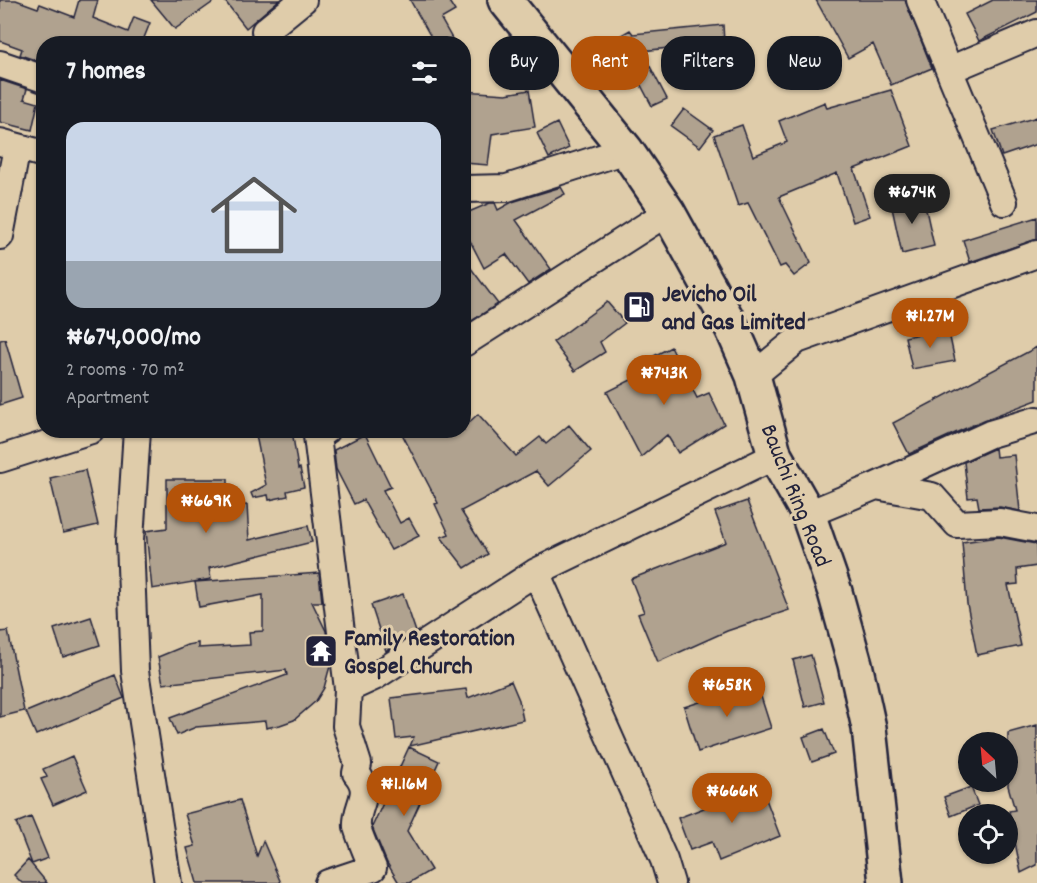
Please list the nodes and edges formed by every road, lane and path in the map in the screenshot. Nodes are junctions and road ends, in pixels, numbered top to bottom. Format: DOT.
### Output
graph roads {
  1 [pos="303,0"];
  2 [pos="505,0"];
  3 [pos="920,0"];
  4 [pos="265,31"];
  5 [pos="1037,33"];
  6 [pos="0,64"];
  7 [pos="949,70"];
  8 [pos="36,76"];
  9 [pos="8,144"];
  10 [pos="626,150"];
  11 [pos="36,152"];
  12 [pos="471,189"];
  13 [pos="1004,202"];
  14 [pos="668,212"];
  15 [pos="0,236"];
  16 [pos="1037,254"];
  17 [pos="471,339"];
  18 [pos="753,376"];
  19 [pos="1037,420"];
  20 [pos="66,438"];
  21 [pos="136,438"];
  22 [pos="317,438"];
  23 [pos="776,456"];
  24 [pos="0,459"];
  25 [pos="876,486"];
  26 [pos="808,514"];
  27 [pos="1037,529"];
  28 [pos="536,572"];
  29 [pos="348,689"];
  30 [pos="168,883"];
  31 [pos="328,883"];
  32 [pos="671,883"];
  33 [pos="886,883"];
  1 -- 4 [label="street"];
  2 -- 10 [label="main road, Bauchi Ring Road"];
  3 -- 7 [label="street"];
  5 -- 7 [label="street"];
  6 -- 8 [label="street"];
  7 -- 13 [label="street"];
  9 -- 11 [label="street"];
  9 -- 15 [label="street"];
  10 -- 12 [label="street"];
  10 -- 14 [label="main road, Bauchi Ring Road"];
  14 -- 17 [label="street"];
  14 -- 18 [label="main road, Bauchi Ring Road"];
  16 -- 18 [label="street"];
  18 -- 23 [label="main road, Bauchi Ring Road"];
  19 -- 25 [label="street"];
  20 -- 24 [label="street"];
  21 -- 30 [label="street"];
  22 -- 29 [label="street"];
  23 -- 26 [label="main road, Bauchi Ring Road"];
  23 -- 28 [label="street"];
  25 -- 26 [label="street"];
  25 -- 27 [label="street"];
  26 -- 33 [label="main road, Bauchi Ring Road"];
  28 -- 29 [label="street"];
  28 -- 32 [label="street"];
  29 -- 31 [label="street"];
}
